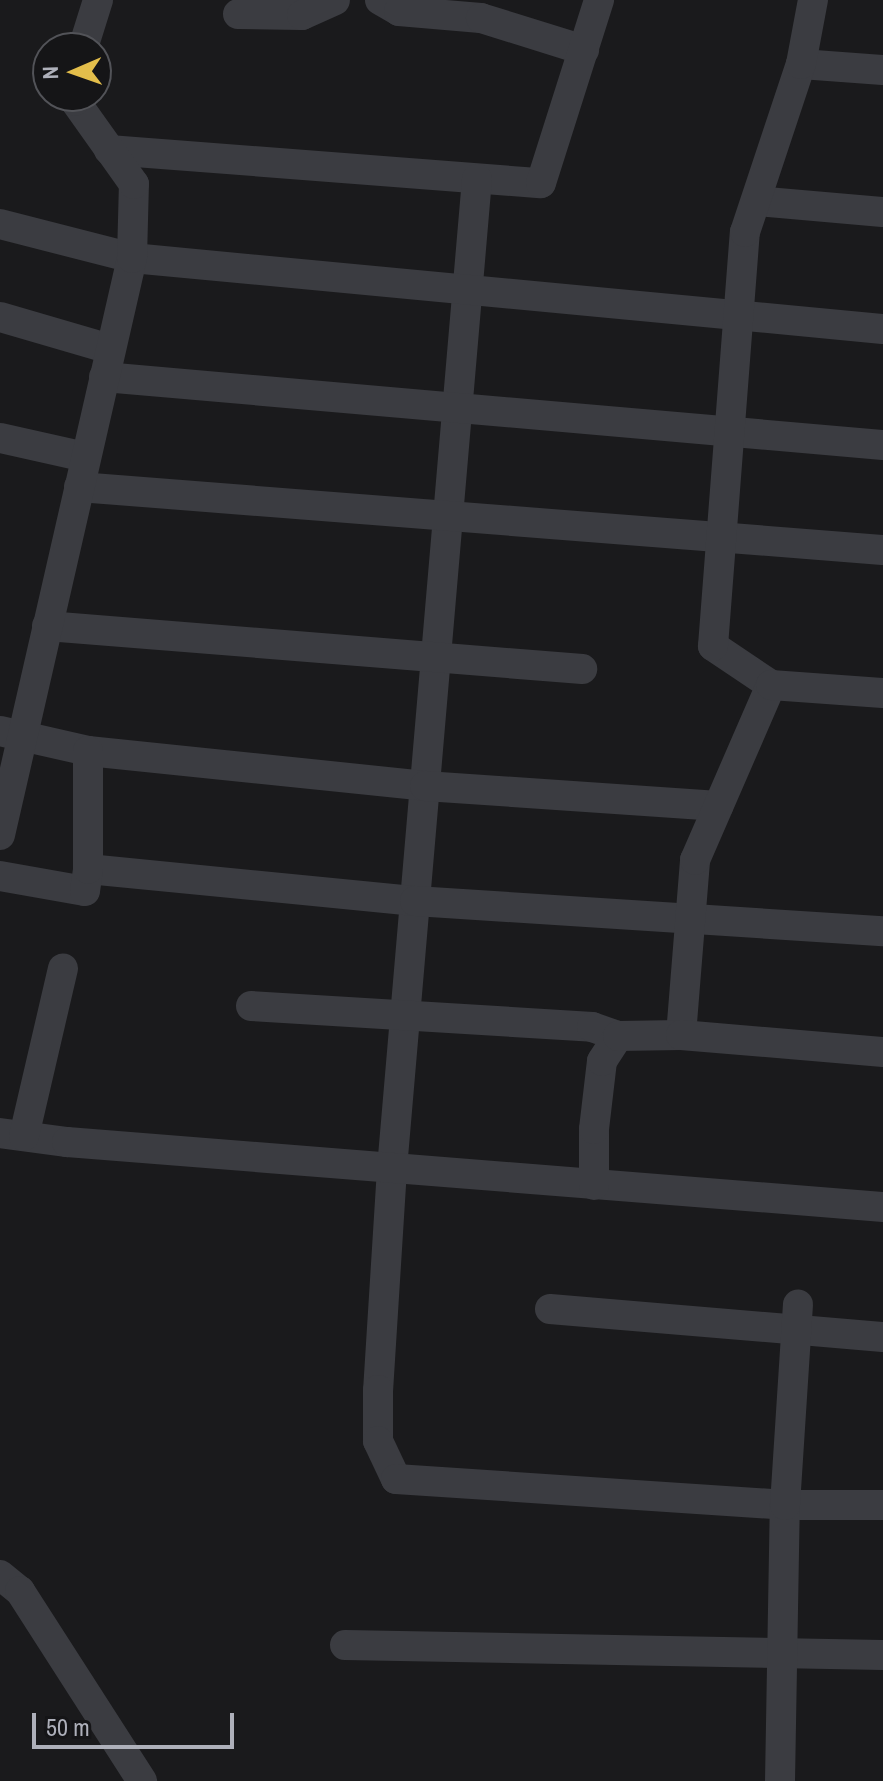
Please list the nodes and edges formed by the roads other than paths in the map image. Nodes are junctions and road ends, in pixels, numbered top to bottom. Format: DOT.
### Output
graph roads {
  1 [pos="98,0"];
  2 [pos="335,0"];
  3 [pos="380,0"];
  4 [pos="599,0"];
  5 [pos="813,0"];
  6 [pos="482,9"];
  7 [pos="238,14"];
  8 [pos="88,32"];
  9 [pos="584,50"];
  10 [pos="801,64"];
  11 [pos="883,70"];
  12 [pos="85,112"];
  13 [pos="109,150"];
  14 [pos="477,179"];
  15 [pos="756,201"];
  16 [pos="883,212"];
  17 [pos="0,224"];
  18 [pos="132,258"];
  19 [pos="468,291"];
  20 [pos="0,317"];
  21 [pos="739,317"];
  22 [pos="883,329"];
  23 [pos="107,363"];
  24 [pos="457,409"];
  25 [pos="729,433"];
  26 [pos="0,438"];
  27 [pos="883,445"];
  28 [pos="86,457"];
  29 [pos="79,487"];
  30 [pos="448,516"];
  31 [pos="721,537"];
  32 [pos="883,550"];
  33 [pos="47,626"];
  34 [pos="436,657"];
  35 [pos="582,669"];
  36 [pos="771,685"];
  37 [pos="883,693"];
  38 [pos="11,733"];
  39 [pos="88,751"];
  40 [pos="425,786"];
  41 [pos="718,806"];
  42 [pos="0,835"];
  43 [pos="88,869"];
  44 [pos="0,876"];
  45 [pos="415,901"];
  46 [pos="690,920"];
  47 [pos="883,931"];
  48 [pos="63,968"];
  49 [pos="251,1006"];
  50 [pos="405,1016"];
  51 [pos="681,1035"];
  52 [pos="618,1036"];
  53 [pos="883,1052"];
  54 [pos="12,1134"];
  55 [pos="392,1169"];
  56 [pos="594,1185"];
  57 [pos="883,1207"];
  58 [pos="550,1309"];
  59 [pos="797,1316"];
  60 [pos="883,1337"];
  61 [pos="785,1505"];
  62 [pos="883,1505"];
  63 [pos="0,1575"];
  64 [pos="345,1645"];
  65 [pos="782,1652"];
  66 [pos="883,1655"];
  67 [pos="142,1781"];
  68 [pos="780,1781"];
  1 -- 8 [label="street"];
  2 -- 7 [label="street"];
  3 -- 6 [label="street"];
  4 -- 9 [label="street"];
  5 -- 10 [label="street"];
  6 -- 9 [label="street"];
  9 -- 14 [label="street"];
  10 -- 11 [label="street"];
  10 -- 15 [label="street"];
  12 -- 13 [label="street"];
  13 -- 14 [label="street"];
  13 -- 18 [label="street"];
  14 -- 19 [label="street"];
  15 -- 16 [label="street"];
  15 -- 21 [label="street"];
  17 -- 18 [label="street"];
  18 -- 19 [label="street"];
  18 -- 23 [label="street"];
  19 -- 21 [label="street"];
  19 -- 24 [label="street"];
  20 -- 23 [label="street"];
  21 -- 22 [label="street"];
  21 -- 25 [label="street"];
  23 -- 24 [label="street"];
  23 -- 28 [label="street"];
  24 -- 25 [label="street"];
  24 -- 30 [label="street"];
  25 -- 27 [label="street"];
  25 -- 31 [label="street"];
  26 -- 28 [label="street"];
  28 -- 29 [label="street"];
  29 -- 30 [label="street"];
  29 -- 33 [label="street"];
  30 -- 31 [label="street"];
  30 -- 34 [label="street"];
  31 -- 32 [label="street"];
  31 -- 36 [label="street"];
  33 -- 34 [label="street"];
  33 -- 38 [label="street"];
  34 -- 35 [label="street"];
  34 -- 40 [label="street"];
  36 -- 37 [label="street"];
  36 -- 41 [label="street"];
  38 -- 39 [label="street"];
  38 -- 42 [label="street"];
  39 -- 40 [label="street"];
  39 -- 43 [label="street"];
  40 -- 41 [label="street"];
  40 -- 45 [label="street"];
  41 -- 46 [label="street"];
  43 -- 44 [label="street"];
  43 -- 45 [label="street"];
  45 -- 46 [label="street"];
  45 -- 50 [label="street"];
  46 -- 47 [label="street"];
  46 -- 51 [label="street"];
  48 -- 54 [label="street"];
  49 -- 50 [label="street"];
  50 -- 52 [label="street"];
  50 -- 55 [label="street"];
  51 -- 52 [label="street"];
  51 -- 53 [label="street"];
  52 -- 56 [label="street"];
  54 -- 55 [label="street"];
  55 -- 56 [label="street"];
  55 -- 61 [label="street"];
  56 -- 57 [label="street"];
  58 -- 59 [label="street"];
  59 -- 60 [label="street"];
  59 -- 61 [label="street"];
  61 -- 62 [label="street"];
  61 -- 65 [label="street"];
  63 -- 67 [label="street"];
  64 -- 65 [label="street"];
  65 -- 66 [label="street"];
  65 -- 68 [label="street"];
}
